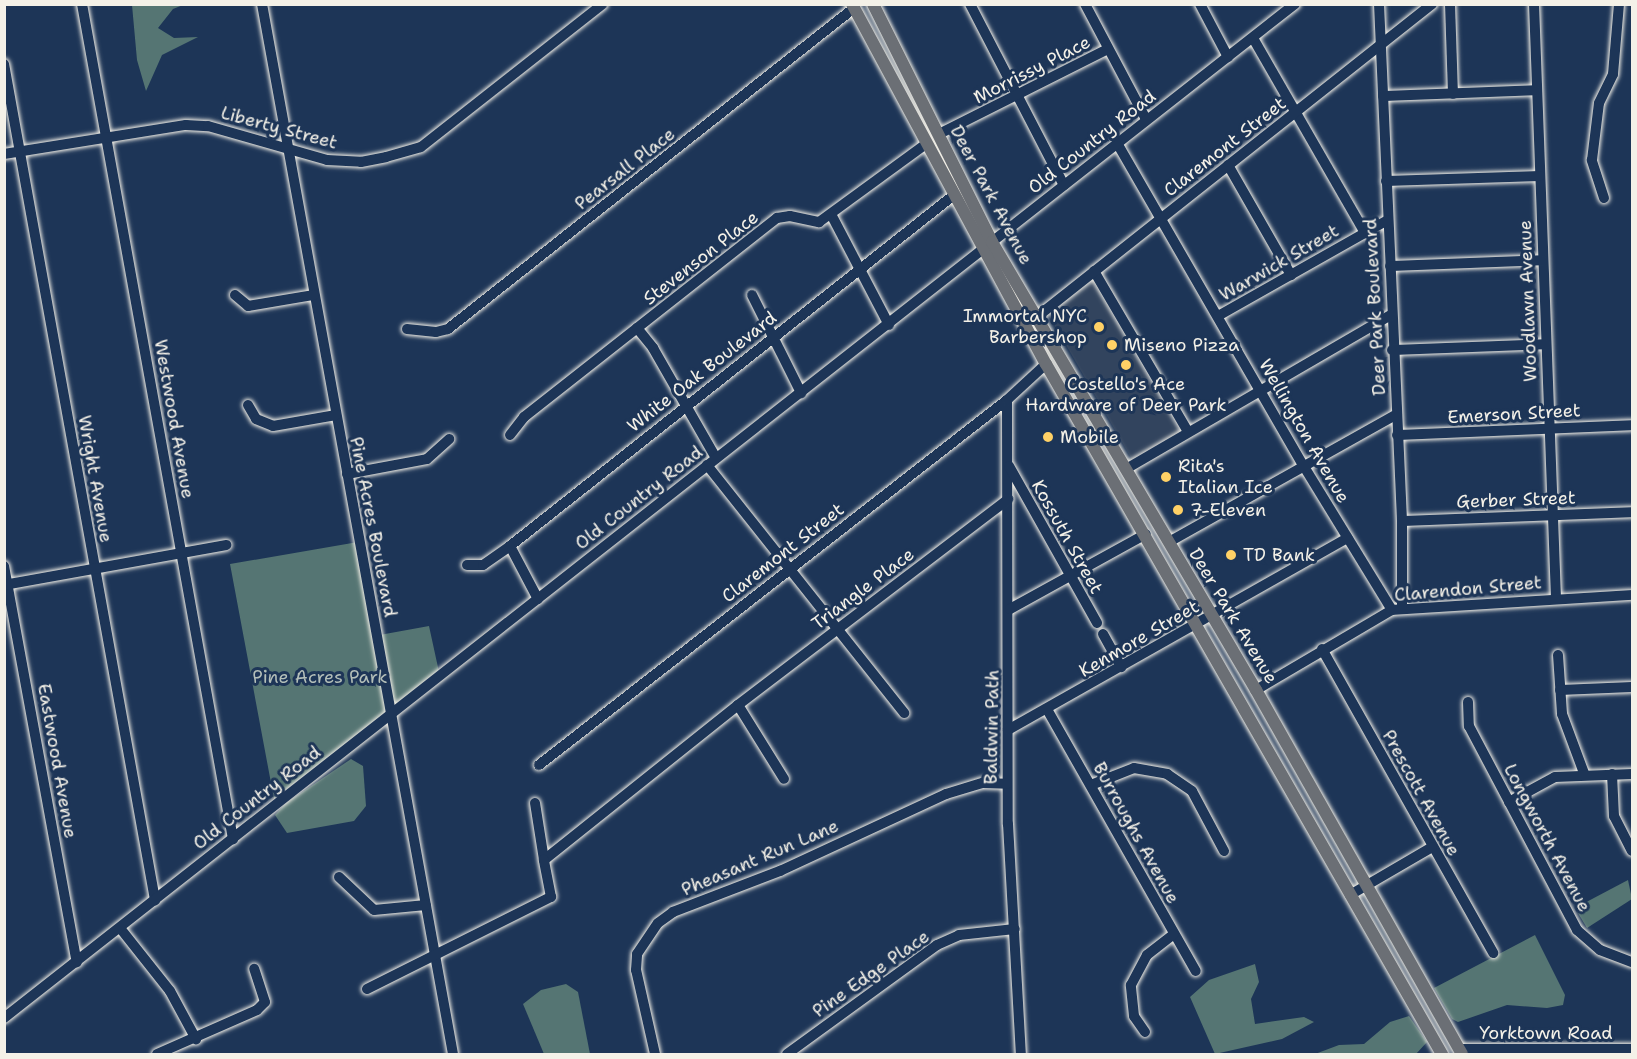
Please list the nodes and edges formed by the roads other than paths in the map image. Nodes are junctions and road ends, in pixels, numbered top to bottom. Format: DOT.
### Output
graph roads {
  1 [pos="82,4"];
  2 [pos="262,4"];
  3 [pos="603,4"];
  4 [pos="873,4"];
  5 [pos="970,4"];
  6 [pos="1085,4"];
  7 [pos="1200,4"];
  8 [pos="1295,4"];
  9 [pos="1379,4"];
  10 [pos="1432,4"];
  11 [pos="1450,4"];
  12 [pos="1534,4"];
  13 [pos="1619,4"];
  14 [pos="853,6"];
  15 [pos="1253,38"];
  16 [pos="1381,46"];
  17 [pos="1108,49"];
  18 [pos="1228,57"];
  19 [pos="4,64"];
  20 [pos="1536,90"];
  21 [pos="1453,94"];
  22 [pos="1383,96"];
  23 [pos="1018,97"];
  24 [pos="1295,113"];
  25 [pos="1146,119"];
  26 [pos="939,134"];
  27 [pos="106,137"];
  28 [pos="1117,143"];
  29 [pos="926,144"];
  30 [pos="289,149"];
  31 [pos="20,151"];
  32 [pos="4,154"];
  33 [pos="1228,165"];
  34 [pos="1540,176"];
  35 [pos="1386,181"];
  36 [pos="1064,185"];
  37 [pos="954,195"];
  38 [pos="1604,198"];
  39 [pos="832,216"];
  40 [pos="1162,218"];
  41 [pos="1388,220"];
  42 [pos="1365,233"];
  43 [pos="987,246"];
  44 [pos="1543,260"];
  45 [pos="1390,266"];
  46 [pos="861,268"];
  47 [pos="1094,271"];
  48 [pos="1291,274"];
  49 [pos="235,295"];
  50 [pos="314,295"];
  51 [pos="752,295"];
  52 [pos="1391,315"];
  53 [pos="1038,316"];
  54 [pos="1218,316"];
  55 [pos="889,324"];
  56 [pos="407,328"];
  57 [pos="638,328"];
  58 [pos="775,337"];
  59 [pos="1546,344"];
  60 [pos="1392,350"];
  61 [pos="1046,364"];
  62 [pos="1261,390"];
  63 [pos="801,393"];
  64 [pos="1007,400"];
  65 [pos="248,405"];
  66 [pos="687,407"];
  67 [pos="1397,414"];
  68 [pos="336,415"];
  69 [pos="1632,425"];
  70 [pos="1550,429"];
  71 [pos="1188,432"];
  72 [pos="510,435"];
  73 [pos="1397,435"];
  74 [pos="449,439"];
  75 [pos="711,461"];
  76 [pos="1302,465"];
  77 [pos="1009,466"];
  78 [pos="1126,469"];
  79 [pos="347,474"];
  80 [pos="1008,499"];
  81 [pos="1632,512"];
  82 [pos="1553,515"];
  83 [pos="1402,521"];
  84 [pos="1146,534"];
  85 [pos="1348,538"];
  86 [pos="1169,542"];
  87 [pos="226,545"];
  88 [pos="510,546"];
  89 [pos="181,553"];
  90 [pos="467,565"];
  91 [pos="4,566"];
  92 [pos="94,568"];
  93 [pos="788,570"];
  94 [pos="1071,576"];
  95 [pos="6,584"];
  96 [pos="1632,595"];
  97 [pos="1556,597"];
  98 [pos="538,599"];
  99 [pos="1010,609"];
  100 [pos="1397,609"];
  101 [pos="1212,616"];
  102 [pos="1097,623"];
  103 [pos="1197,624"];
  104 [pos="836,631"];
  105 [pos="1103,634"];
  106 [pos="1322,650"];
  107 [pos="1558,655"];
  108 [pos="1121,667"];
  109 [pos="1632,687"];
  110 [pos="1256,690"];
  111 [pos="1560,690"];
  112 [pos="1468,702"];
  113 [pos="738,705"];
  114 [pos="1048,711"];
  115 [pos="392,713"];
  116 [pos="904,713"];
  117 [pos="1008,730"];
  118 [pos="539,765"];
  119 [pos="1584,773"];
  120 [pos="1612,774"];
  121 [pos="1632,774"];
  122 [pos="784,779"];
  123 [pos="1007,784"];
  124 [pos="1091,785"];
  125 [pos="534,802"];
  126 [pos="1509,802"];
  127 [pos="233,839"];
  128 [pos="1432,847"];
  129 [pos="1224,851"];
  130 [pos="1632,851"];
  131 [pos="544,860"];
  132 [pos="339,877"];
  133 [pos="1365,886"];
  134 [pos="1350,895"];
  135 [pos="156,900"];
  136 [pos="426,905"];
  137 [pos="120,928"];
  138 [pos="1015,929"];
  139 [pos="1174,934"];
  140 [pos="1493,953"];
  141 [pos="435,957"];
  142 [pos="77,962"];
  143 [pos="1632,962"];
  144 [pos="254,969"];
  145 [pos="1196,971"];
  146 [pos="367,989"];
  147 [pos="4,1018"];
  148 [pos="1144,1032"];
  149 [pos="196,1039"];
  150 [pos="1632,1049"];
  151 [pos="1461,1052"];
  152 [pos="158,1054"];
  153 [pos="453,1054"];
  154 [pos="655,1054"];
  155 [pos="787,1054"];
  156 [pos="1021,1054"];
  157 [pos="1442,1054"];
  1 -- 27 [label="street, Westwood Avenue"];
  2 -- 30 [label="street, Pine Acres Boulevard"];
  3 -- 30 [label="street, Liberty Street"];
  4 -- 26 [label="main road, Deer Park Avenue"];
  5 -- 23 [label="street"];
  6 -- 17 [label="street"];
  7 -- 18 [label="street"];
  8 -- 15 [label="street, Old Country Road"];
  9 -- 16 [label="street, Deer Park Boulevard"];
  10 -- 16 [label="street, Claremont Street"];
  11 -- 21 [label="street"];
  12 -- 20 [label="street, Woodlawn Avenue"];
  13 -- 38 [label="street"];
  14 -- 29 [label="main road, Deer Park Avenue"];
  14 -- 56 [label="street, Pearsall Place"];
  15 -- 18 [label="street, Old Country Road"];
  15 -- 24 [label="street"];
  16 -- 22 [label="street, Deer Park Boulevard"];
  16 -- 24 [label="street, Claremont Street"];
  17 -- 23 [label="street, Morrissy Place"];
  17 -- 25 [label="street"];
  18 -- 25 [label="street, Old Country Road"];
  19 -- 31 [label="street, Wright Avenue"];
  20 -- 21 [label="street"];
  20 -- 34 [label="street, Woodlawn Avenue"];
  21 -- 22 [label="street"];
  22 -- 35 [label="street, Deer Park Boulevard"];
  23 -- 26 [label="street, Morrissy Place"];
  23 -- 36 [label="street"];
  24 -- 33 [label="street, Claremont Street"];
  24 -- 42 [label="street"];
  25 -- 28 [label="street, Old Country Road"];
  26 -- 43 [label="main road, Deer Park Avenue"];
  27 -- 30 [label="street, Liberty Street"];
  27 -- 31 [label="street, Liberty Street"];
  27 -- 89 [label="street, Westwood Avenue"];
  28 -- 36 [label="street, Old Country Road"];
  28 -- 40 [label="street, Wellington Avenue"];
  29 -- 37 [label="main road, Deer Park Avenue"];
  29 -- 39 [label="street"];
  30 -- 50 [label="street, Pine Acres Boulevard"];
  31 -- 32 [label="street, Liberty Street"];
  31 -- 92 [label="street, Wright Avenue"];
  33 -- 40 [label="street, Claremont Street"];
  33 -- 48 [label="street"];
  34 -- 35 [label="street"];
  34 -- 44 [label="street, Woodlawn Avenue"];
  35 -- 41 [label="street, Deer Park Boulevard"];
  36 -- 43 [label="street, Old Country Road"];
  37 -- 43 [label="main road, Deer Park Avenue"];
  37 -- 46 [label="street, White Oak Boulevard"];
  39 -- 46 [label="street"];
  39 -- 57 [label="street, Stevenson Place"];
  40 -- 47 [label="street, Claremont Street"];
  40 -- 54 [label="street, Wellington Avenue"];
  41 -- 42 [label="street, Warwick Street"];
  41 -- 45 [label="street, Deer Park Boulevard"];
  42 -- 48 [label="street, Warwick Street"];
  43 -- 53 [label="main road, Deer Park Avenue"];
  43 -- 55 [label="street, Old Country Road"];
  43 -- 61 [label="main road, Deer Park Avenue"];
  44 -- 45 [label="street"];
  44 -- 59 [label="street, Woodlawn Avenue"];
  45 -- 52 [label="street, Deer Park Boulevard"];
  46 -- 55 [label="street"];
  46 -- 58 [label="street, White Oak Boulevard"];
  47 -- 53 [label="street, Claremont Street"];
  47 -- 71 [label="street"];
  48 -- 54 [label="street, Warwick Street"];
  49 -- 50 [label="street"];
  50 -- 68 [label="street, Pine Acres Boulevard"];
  51 -- 58 [label="street"];
  52 -- 60 [label="street, Deer Park Boulevard"];
  52 -- 62 [label="street"];
  53 -- 78 [label="main road, Deer Park Avenue"];
  54 -- 62 [label="street, Wellington Avenue"];
  55 -- 63 [label="street, Old Country Road"];
  57 -- 66 [label="street"];
  57 -- 72 [label="street, Stevenson Place"];
  58 -- 63 [label="street"];
  58 -- 66 [label="street, White Oak Boulevard"];
  59 -- 60 [label="street"];
  59 -- 70 [label="street, Woodlawn Avenue"];
  60 -- 67 [label="street, Deer Park Boulevard"];
  61 -- 64 [label="street, Claremont Street"];
  61 -- 84 [label="main road, Deer Park Avenue"];
  62 -- 71 [label="street"];
  62 -- 76 [label="street, Wellington Avenue"];
  63 -- 75 [label="street, Old Country Road"];
  64 -- 77 [label="street, Baldwin Path"];
  64 -- 93 [label="street, Claremont Street"];
  65 -- 68 [label="street"];
  66 -- 75 [label="street"];
  66 -- 88 [label="street, White Oak Boulevard"];
  67 -- 73 [label="street, Deer Park Boulevard"];
  67 -- 76 [label="street"];
  68 -- 79 [label="street, Pine Acres Boulevard"];
  69 -- 70 [label="street, Emerson Street"];
  70 -- 73 [label="street, Emerson Street"];
  70 -- 82 [label="street, Woodlawn Avenue"];
  71 -- 78 [label="street"];
  73 -- 83 [label="street, Deer Park Boulevard"];
  74 -- 79 [label="street"];
  75 -- 93 [label="street"];
  75 -- 98 [label="street, Old Country Road"];
  76 -- 85 [label="street, Wellington Avenue"];
  76 -- 86 [label="street"];
  77 -- 80 [label="street, Baldwin Path"];
  77 -- 94 [label="street, Kossuth Street"];
  78 -- 86 [label="main road, Deer Park Avenue"];
  79 -- 115 [label="street, Pine Acres Boulevard"];
  80 -- 99 [label="street, Baldwin Path"];
  80 -- 104 [label="street, Triangle Place"];
  81 -- 82 [label="street, Gerber Street"];
  82 -- 83 [label="street, Gerber Street"];
  82 -- 97 [label="street, Woodlawn Avenue"];
  83 -- 100 [label="street, Deer Park Boulevard"];
  84 -- 94 [label="street"];
  84 -- 103 [label="main road, Deer Park Avenue"];
  85 -- 100 [label="street, Wellington Avenue"];
  85 -- 101 [label="street, Kenmore Street"];
  86 -- 101 [label="main road, Deer Park Avenue"];
  87 -- 89 [label="street"];
  88 -- 90 [label="street, White Oak Boulevard"];
  88 -- 98 [label="street"];
  89 -- 92 [label="street"];
  89 -- 127 [label="street, Westwood Avenue"];
  91 -- 95 [label="street, Eastwood Avenue"];
  92 -- 95 [label="street"];
  92 -- 135 [label="street, Wright Avenue"];
  93 -- 104 [label="street"];
  93 -- 118 [label="street, Claremont Street"];
  94 -- 99 [label="street"];
  94 -- 102 [label="street, Kossuth Street"];
  95 -- 142 [label="street, Eastwood Avenue"];
  96 -- 97 [label="street, Clarendon Street"];
  97 -- 100 [label="street, Clarendon Street"];
  98 -- 115 [label="street, Old Country Road"];
  99 -- 117 [label="street, Baldwin Path"];
  100 -- 106 [label="street, Clarendon Street"];
  101 -- 103 [label="street, Kenmore Street"];
  101 -- 110 [label="main road, Deer Park Avenue"];
  103 -- 108 [label="street, Kenmore Street"];
  103 -- 134 [label="main road, Deer Park Avenue"];
  104 -- 113 [label="street, Triangle Place"];
  104 -- 116 [label="street"];
  105 -- 108 [label="street"];
  106 -- 110 [label="street, Clarendon Street"];
  106 -- 128 [label="street, Prescott Avenue"];
  107 -- 111 [label="street"];
  108 -- 114 [label="street, Kenmore Street"];
  109 -- 111 [label="street"];
  110 -- 133 [label="main road, Deer Park Avenue"];
  111 -- 119 [label="street"];
  112 -- 126 [label="street, Longworth Avenue"];
  113 -- 122 [label="street"];
  113 -- 131 [label="street, Triangle Place"];
  114 -- 117 [label="street, Kenmore Street"];
  114 -- 124 [label="street, Burroughs Avenue"];
  115 -- 127 [label="street, Old Country Road"];
  115 -- 136 [label="street, Pine Acres Boulevard"];
  117 -- 123 [label="street, Baldwin Path"];
  119 -- 120 [label="street"];
  119 -- 126 [label="street"];
  120 -- 121 [label="street"];
  120 -- 130 [label="street"];
  123 -- 138 [label="street, Baldwin Path"];
  123 -- 154 [label="street, Pheasant Run Lane"];
  124 -- 129 [label="street"];
  124 -- 139 [label="street, Burroughs Avenue"];
  125 -- 131 [label="street"];
  126 -- 143 [label="street, Longworth Avenue"];
  127 -- 135 [label="street, Old Country Road"];
  128 -- 133 [label="street"];
  128 -- 140 [label="street, Prescott Avenue"];
  131 -- 141 [label="street"];
  132 -- 136 [label="street"];
  133 -- 134 [label="street"];
  133 -- 151 [label="main road, Deer Park Avenue"];
  134 -- 157 [label="main road, Deer Park Avenue"];
  135 -- 137 [label="street, Old Country Road"];
  136 -- 141 [label="street, Pine Acres Boulevard"];
  137 -- 142 [label="street, Old Country Road"];
  137 -- 149 [label="street"];
  138 -- 155 [label="street, Pine Edge Place"];
  138 -- 156 [label="street, Baldwin Path"];
  139 -- 145 [label="street, Burroughs Avenue"];
  139 -- 148 [label="street"];
  141 -- 146 [label="street"];
  141 -- 153 [label="street, Pine Acres Boulevard"];
  142 -- 147 [label="street, Old Country Road"];
  144 -- 149 [label="street"];
  149 -- 152 [label="street"];
  150 -- 151 [label="street, Yorktown Road"];
}
